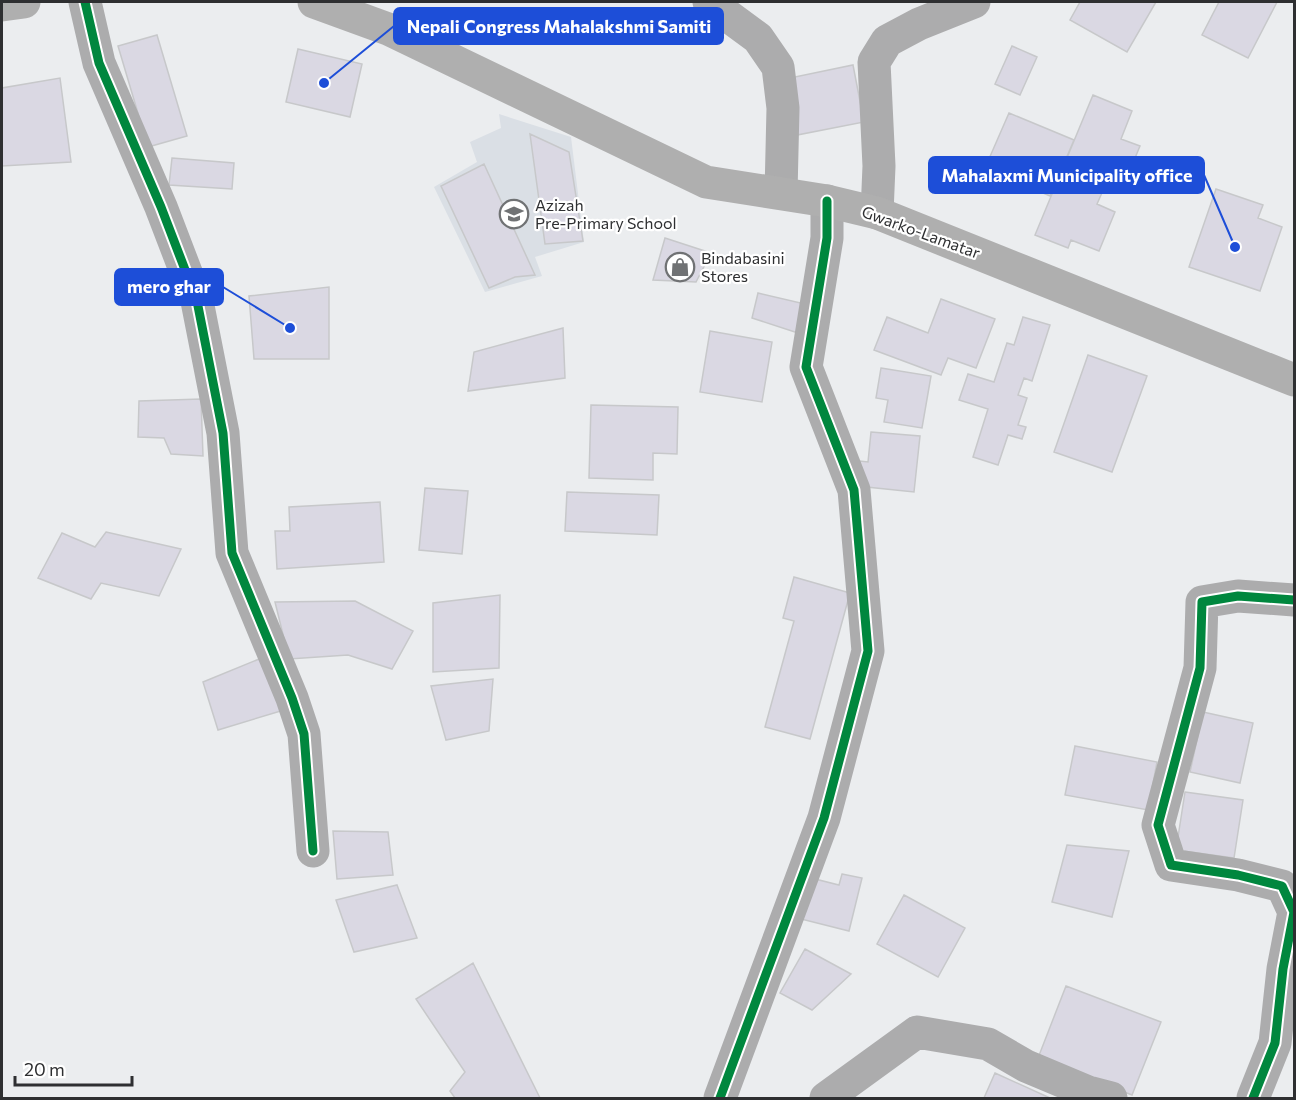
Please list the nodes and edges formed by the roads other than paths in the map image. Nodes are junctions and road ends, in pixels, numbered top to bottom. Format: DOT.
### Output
graph roads {
  1 [pos="24,2"];
  2 [pos="85,2"];
  3 [pos="314,2"];
  4 [pos="709,2"];
  5 [pos="974,2"];
  6 [pos="2,5"];
  7 [pos="781,193"];
  8 [pos="827,201"];
  9 [pos="878,213"];
  10 [pos="1294,380"];
  11 [pos="1294,600"];
  12 [pos="313,851"];
  13 [pos="1291,890"];
  14 [pos="720,1098"];
  15 [pos="826,1098"];
  16 [pos="1111,1098"];
  17 [pos="1253,1098"];
  1 -- 6 [label="main road"];
  2 -- 12 [label="street"];
  3 -- 7 [label="main road, Gwarko-Lamatar"];
  4 -- 7 [label="street"];
  5 -- 9 [label="street"];
  7 -- 8 [label="main road, Gwarko-Lamatar"];
  8 -- 9 [label="main road, Gwarko-Lamatar"];
  8 -- 14 [label="street"];
  9 -- 10 [label="main road, Gwarko-Lamatar"];
  11 -- 13 [label="street"];
  13 -- 17 [label="street"];
  15 -- 16 [label="street"];
}
